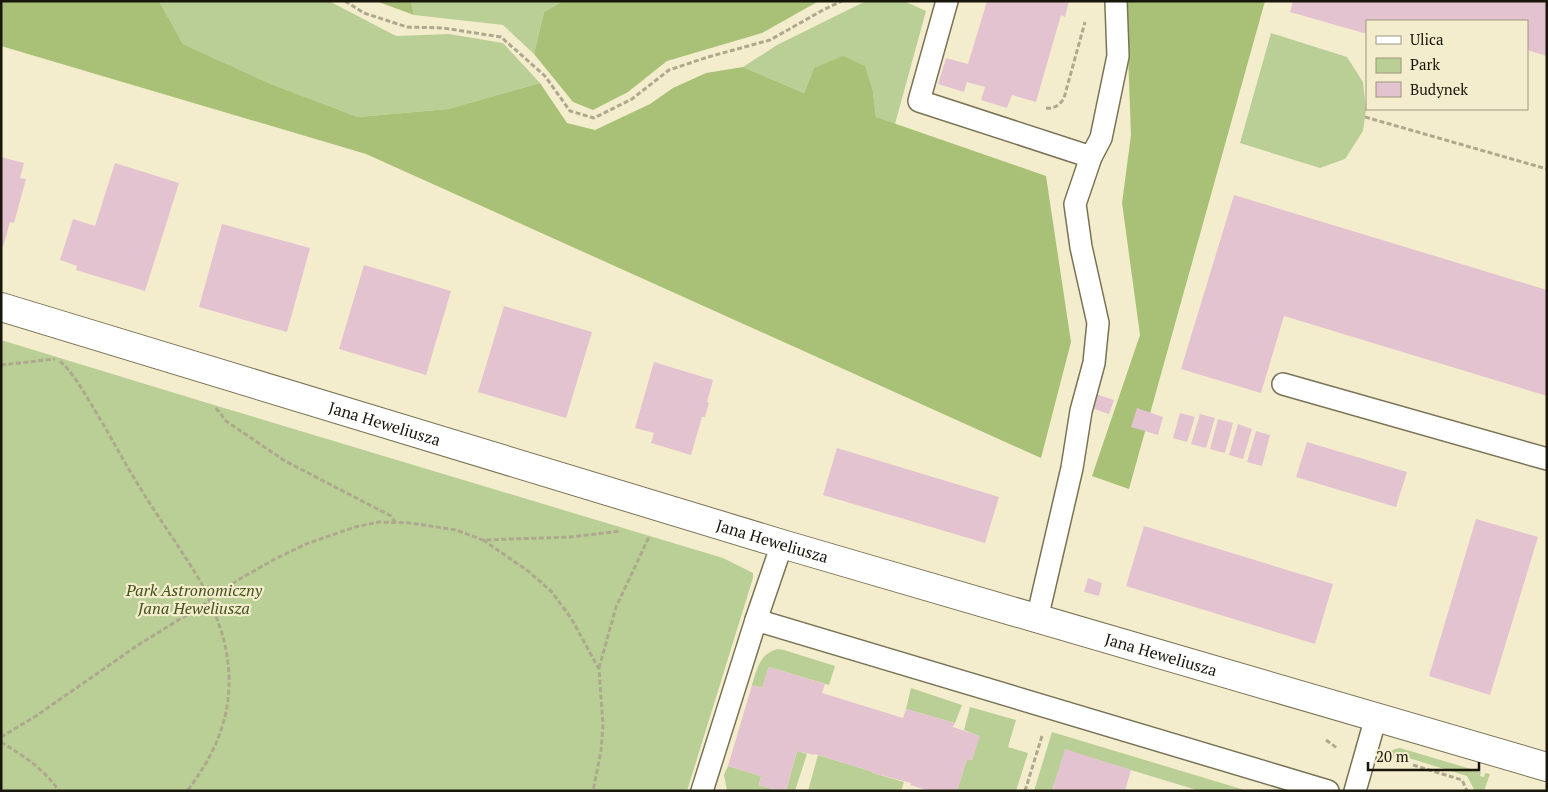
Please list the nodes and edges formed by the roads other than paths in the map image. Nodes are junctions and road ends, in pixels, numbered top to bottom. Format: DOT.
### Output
graph roads {
  1 [pos="947,1"];
  2 [pos="1116,1"];
  3 [pos="1091,157"];
  4 [pos="1,307"];
  5 [pos="1283,384"];
  6 [pos="1547,459"];
  7 [pos="782,544"];
  8 [pos="1037,619"];
  9 [pos="756,620"];
  10 [pos="1376,717"];
  11 [pos="1547,767"];
  12 [pos="702,791"];
  13 [pos="1328,791"];
  14 [pos="1355,791"];
  1 -- 3 [label="lane"];
  2 -- 3 [label="lane"];
  3 -- 8 [label="lane"];
  4 -- 7 [label="street, Jana Heweliusza"];
  5 -- 6 [label="lane"];
  7 -- 8 [label="street, Jana Heweliusza"];
  7 -- 9 [label="lane"];
  8 -- 10 [label="street, Jana Heweliusza"];
  9 -- 12 [label="lane"];
  9 -- 13 [label="lane"];
  10 -- 11 [label="street, Jana Heweliusza"];
  10 -- 14 [label="lane"];
}
